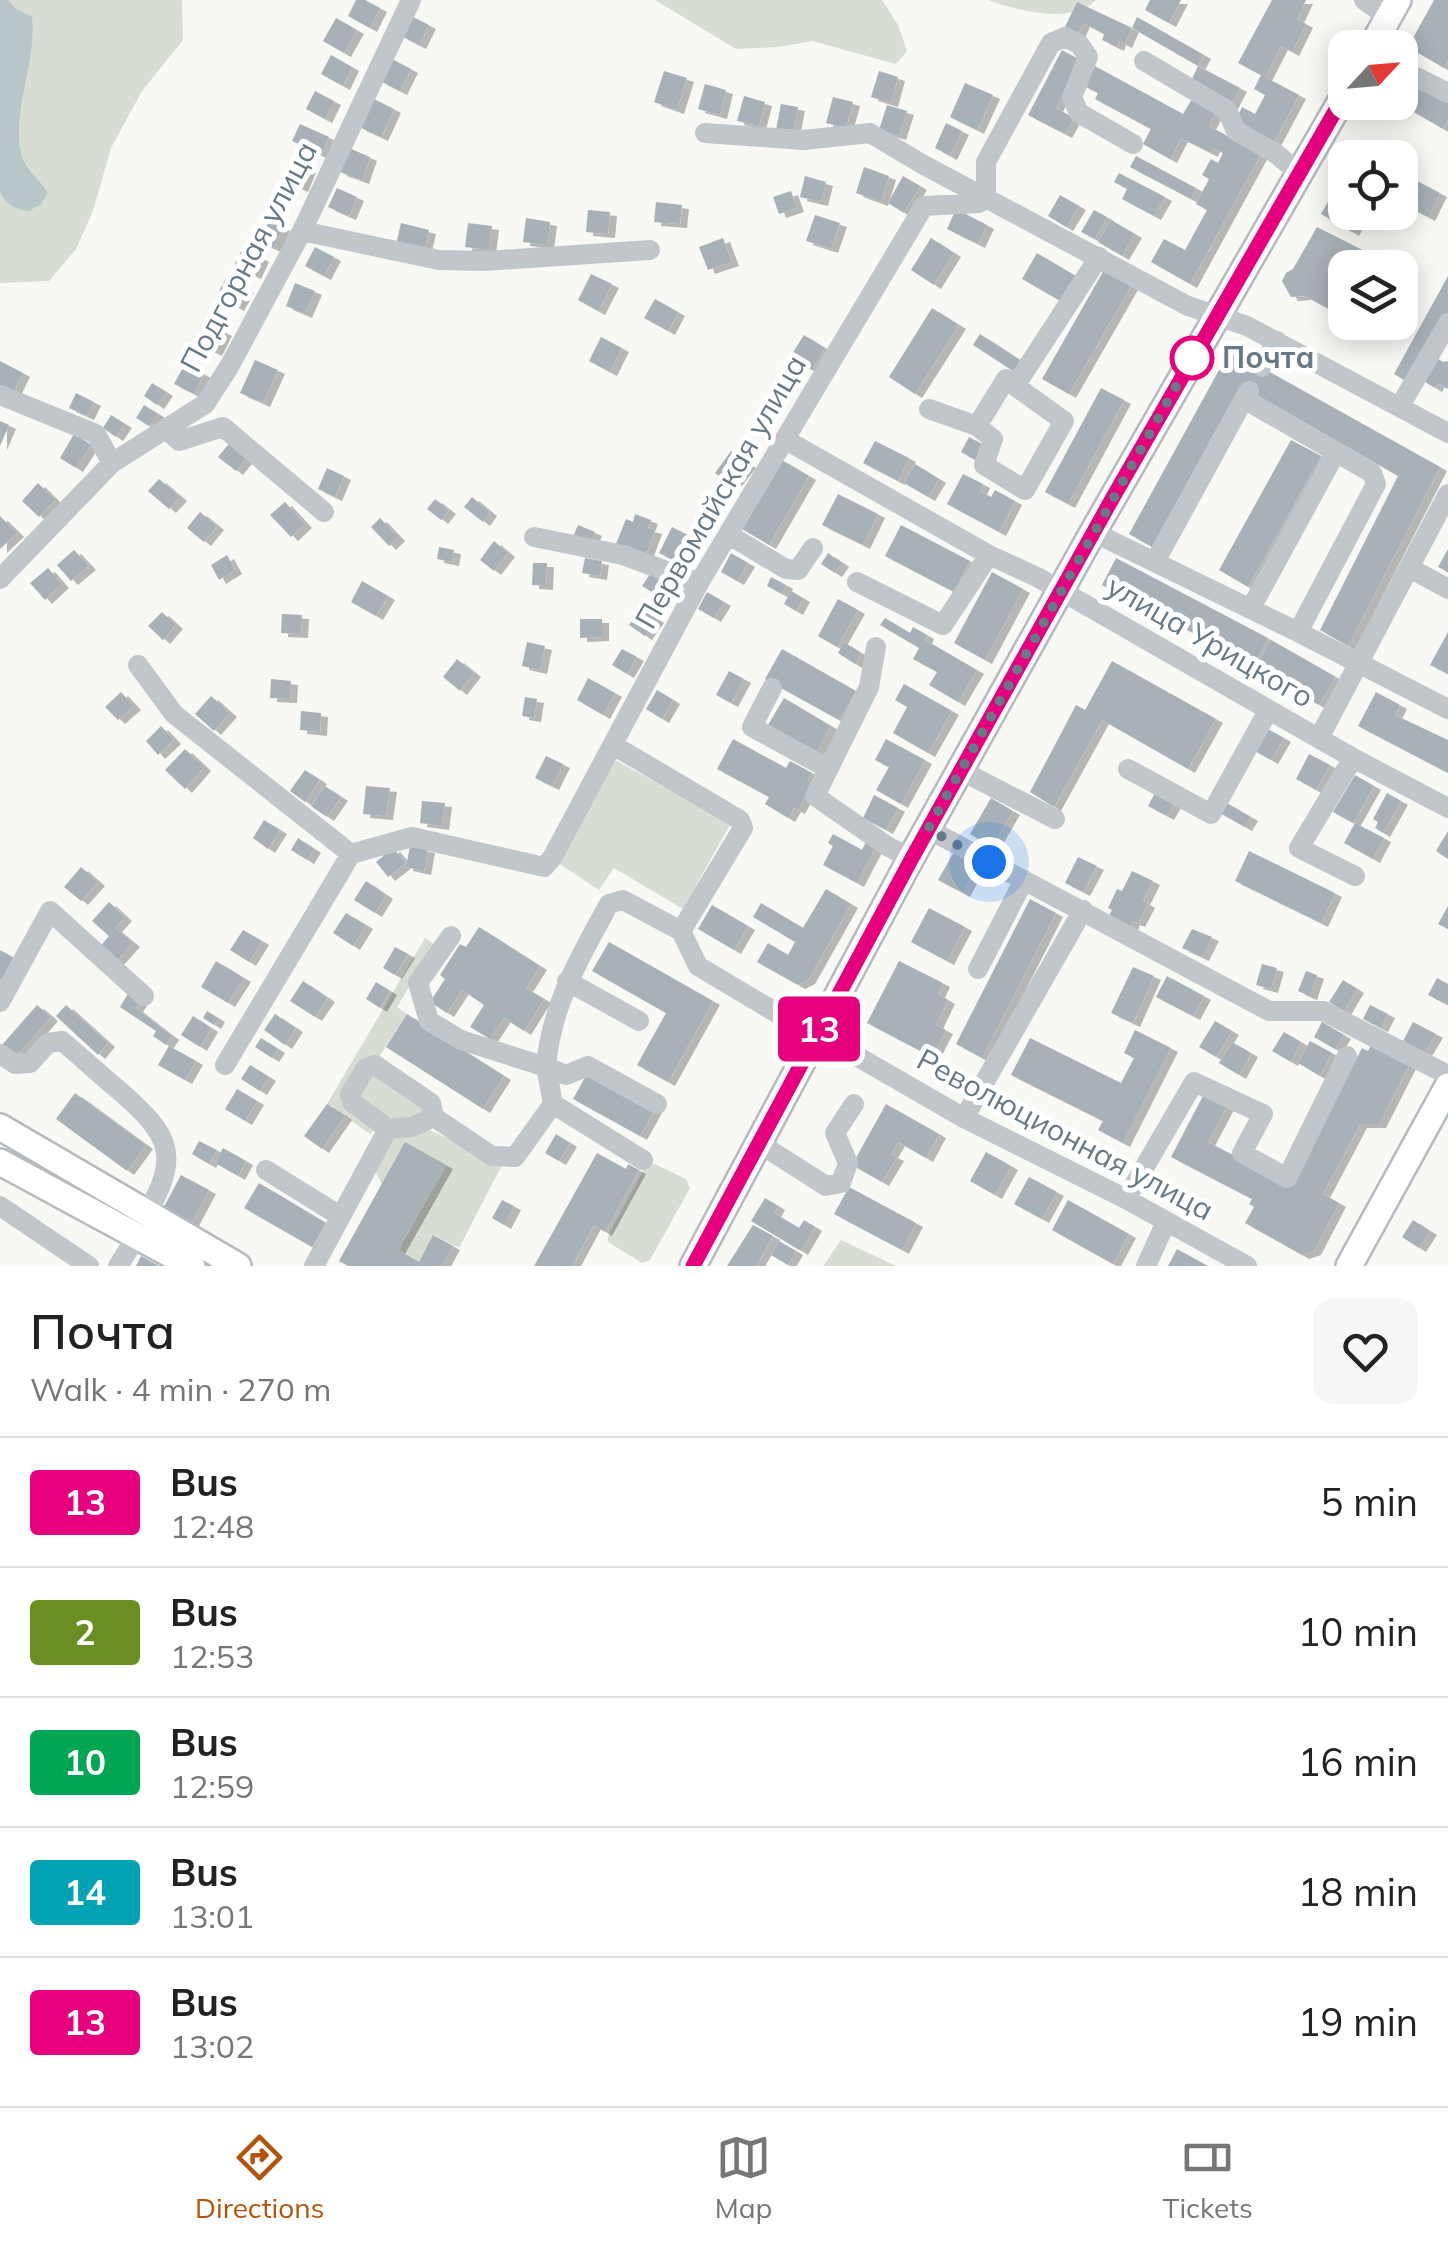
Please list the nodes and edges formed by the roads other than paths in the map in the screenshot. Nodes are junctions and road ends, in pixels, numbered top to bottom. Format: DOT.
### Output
graph roads {
  1 [pos="411,0"];
  2 [pos="1364,0"];
  3 [pos="1393,8"];
  4 [pos="1144,61"];
  5 [pos="1418,78"];
  6 [pos="1448,93"];
  7 [pos="1330,120"];
  8 [pos="705,133"];
  9 [pos="1133,144"];
  10 [pos="1300,174"];
  11 [pos="986,197"];
  12 [pos="302,231"];
  13 [pos="650,250"];
  14 [pos="1099,257"];
  15 [pos="1217,316"];
  16 [pos="1448,323"];
  17 [pos="1277,340"];
  18 [pos="1262,368"];
  19 [pos="1015,386"];
  20 [pos="0,395"];
  21 [pos="1400,406"];
  22 [pos="929,408"];
  23 [pos="976,426"];
  24 [pos="168,430"];
  25 [pos="1448,433"];
  26 [pos="786,440"];
  27 [pos="1336,452"];
  28 [pos="112,462"];
  29 [pos="1448,494"];
  30 [pos="324,512"];
  31 [pos="1093,532"];
  32 [pos="729,535"];
  33 [pos="534,537"];
  34 [pos="812,548"];
  35 [pos="989,555"];
  36 [pos="1156,560"];
  37 [pos="1410,568"];
  38 [pos="0,579"];
  39 [pos="857,582"];
  40 [pos="700,583"];
  41 [pos="1448,588"];
  42 [pos="1060,592"];
  43 [pos="1250,608"];
  44 [pos="1298,632"];
  45 [pos="876,647"];
  46 [pos="1358,664"];
  47 [pos="138,665"];
  48 [pos="772,688"];
  49 [pos="1448,709"];
  50 [pos="1268,710"];
  51 [pos="1319,738"];
  52 [pos="612,744"];
  53 [pos="1353,758"];
  54 [pos="827,768"];
  55 [pos="1128,769"];
  56 [pos="962,770"];
  57 [pos="1448,808"];
  58 [pos="1055,818"];
  59 [pos="928,829"];
  60 [pos="351,854"];
  61 [pos="912,858"];
  62 [pos="1356,876"];
  63 [pos="1024,880"];
  64 [pos="1083,910"];
  65 [pos="681,932"];
  66 [pos="451,936"];
  67 [pos="978,969"];
  68 [pos="567,980"];
  69 [pos="144,996"];
  70 [pos="0,1002"];
  71 [pos="639,1021"];
  72 [pos="816,1034"];
  73 [pos="0,1054"];
  74 [pos="1346,1056"];
  75 [pos="224,1065"];
  76 [pos="546,1067"];
  77 [pos="1448,1075"];
  78 [pos="1448,1086"];
  79 [pos="553,1104"];
  80 [pos="658,1104"];
  81 [pos="854,1104"];
  82 [pos="434,1117"];
  83 [pos="964,1118"];
  84 [pos="0,1127"];
  85 [pos="388,1129"];
  86 [pos="758,1142"];
  87 [pos="643,1160"];
  88 [pos="0,1162"];
  89 [pos="266,1170"];
  90 [pos="1126,1199"];
  91 [pos="0,1206"];
  92 [pos="340,1216"];
  93 [pos="1166,1222"];
  94 [pos="142,1225"];
  95 [pos="89,1266"];
  96 [pos="118,1266"];
  97 [pos="192,1266"];
  98 [pos="238,1266"];
  99 [pos="314,1266"];
  100 [pos="693,1266"];
  101 [pos="1146,1266"];
  102 [pos="1247,1266"];
  103 [pos="1349,1266"];
  1 -- 12 [label="street, Подгорная улица"];
  2 -- 3 [label="street"];
  4 -- 10 [label="street"];
  5 -- 6 [label="street"];
  7 -- 10 [label="main road"];
  8 -- 11 [label="street"];
  9 -- 11 [label="street"];
  10 -- 15 [label="main road"];
  11 -- 14 [label="street"];
  11 -- 26 [label="street, Первомайская улица"];
  12 -- 13 [label="street"];
  12 -- 24 [label="street, Подгорная улица"];
  14 -- 15 [label="street"];
  14 -- 19 [label="street"];
  15 -- 17 [label="street"];
  15 -- 31 [label="main road"];
  16 -- 21 [label="street"];
  17 -- 18 [label="street"];
  17 -- 21 [label="street"];
  19 -- 23 [label="street"];
  19 -- 23 [label="street"];
  20 -- 28 [label="street"];
  21 -- 25 [label="street"];
  22 -- 23 [label="street"];
  24 -- 28 [label="street, Подгорная улица"];
  24 -- 30 [label="street"];
  26 -- 32 [label="street, Первомайская улица"];
  26 -- 35 [label="street, улица Урицкого"];
  27 -- 36 [label="street"];
  27 -- 43 [label="street"];
  27 -- 44 [label="street"];
  28 -- 38 [label="street, Подгорная улица"];
  29 -- 37 [label="street"];
  31 -- 36 [label="street"];
  31 -- 42 [label="main road"];
  32 -- 34 [label="street"];
  32 -- 40 [label="street, Первомайская улица"];
  33 -- 40 [label="street"];
  35 -- 39 [label="street"];
  35 -- 42 [label="street, улица Урицкого"];
  36 -- 43 [label="street"];
  37 -- 41 [label="street"];
  37 -- 46 [label="street"];
  40 -- 52 [label="street, Первомайская улица"];
  42 -- 50 [label="street, улица Урицкого"];
  42 -- 56 [label="main road"];
  43 -- 44 [label="street"];
  44 -- 46 [label="street"];
  45 -- 54 [label="street"];
  46 -- 49 [label="street"];
  46 -- 51 [label="street"];
  47 -- 60 [label="street"];
  48 -- 54 [label="street"];
  50 -- 51 [label="street, улица Урицкого"];
  50 -- 55 [label="street"];
  51 -- 53 [label="street, улица Урицкого"];
  52 -- 60 [label="street, Первомайская улица"];
  52 -- 65 [label="street"];
  53 -- 57 [label="street, улица Урицкого"];
  53 -- 62 [label="street"];
  54 -- 61 [label="street"];
  56 -- 58 [label="street"];
  56 -- 59 [label="main road"];
  59 -- 61 [label="main road"];
  59 -- 63 [label="street"];
  60 -- 75 [label="street"];
  61 -- 72 [label="main road"];
  63 -- 64 [label="street"];
  63 -- 67 [label="street"];
  64 -- 77 [label="street"];
  64 -- 83 [label="street"];
  65 -- 68 [label="street, Революционная улица"];
  65 -- 72 [label="street, Революционная улица"];
  66 -- 76 [label="street"];
  68 -- 71 [label="street"];
  68 -- 76 [label="street"];
  69 -- 70 [label="street"];
  72 -- 83 [label="street, Революционная улица"];
  72 -- 86 [label="main road"];
  73 -- 94 [label="street"];
  74 -- 90 [label="street"];
  76 -- 79 [label="street"];
  76 -- 80 [label="street"];
  78 -- 103 [label="main road"];
  79 -- 82 [label="street"];
  79 -- 87 [label="street"];
  81 -- 86 [label="street"];
  82 -- 85 [label="street"];
  82 -- 85 [label="street"];
  83 -- 90 [label="street, Революционная улица"];
  84 -- 94 [label="main road"];
  85 -- 92 [label="street"];
  86 -- 100 [label="main road"];
  88 -- 94 [label="main road"];
  89 -- 92 [label="street"];
  90 -- 93 [label="street, Революционная улица"];
  91 -- 95 [label="street"];
  92 -- 99 [label="street"];
  93 -- 101 [label="street"];
  93 -- 102 [label="street, Революционная улица"];
  94 -- 96 [label="street"];
  94 -- 97 [label="main road"];
  94 -- 98 [label="main road"];
}
